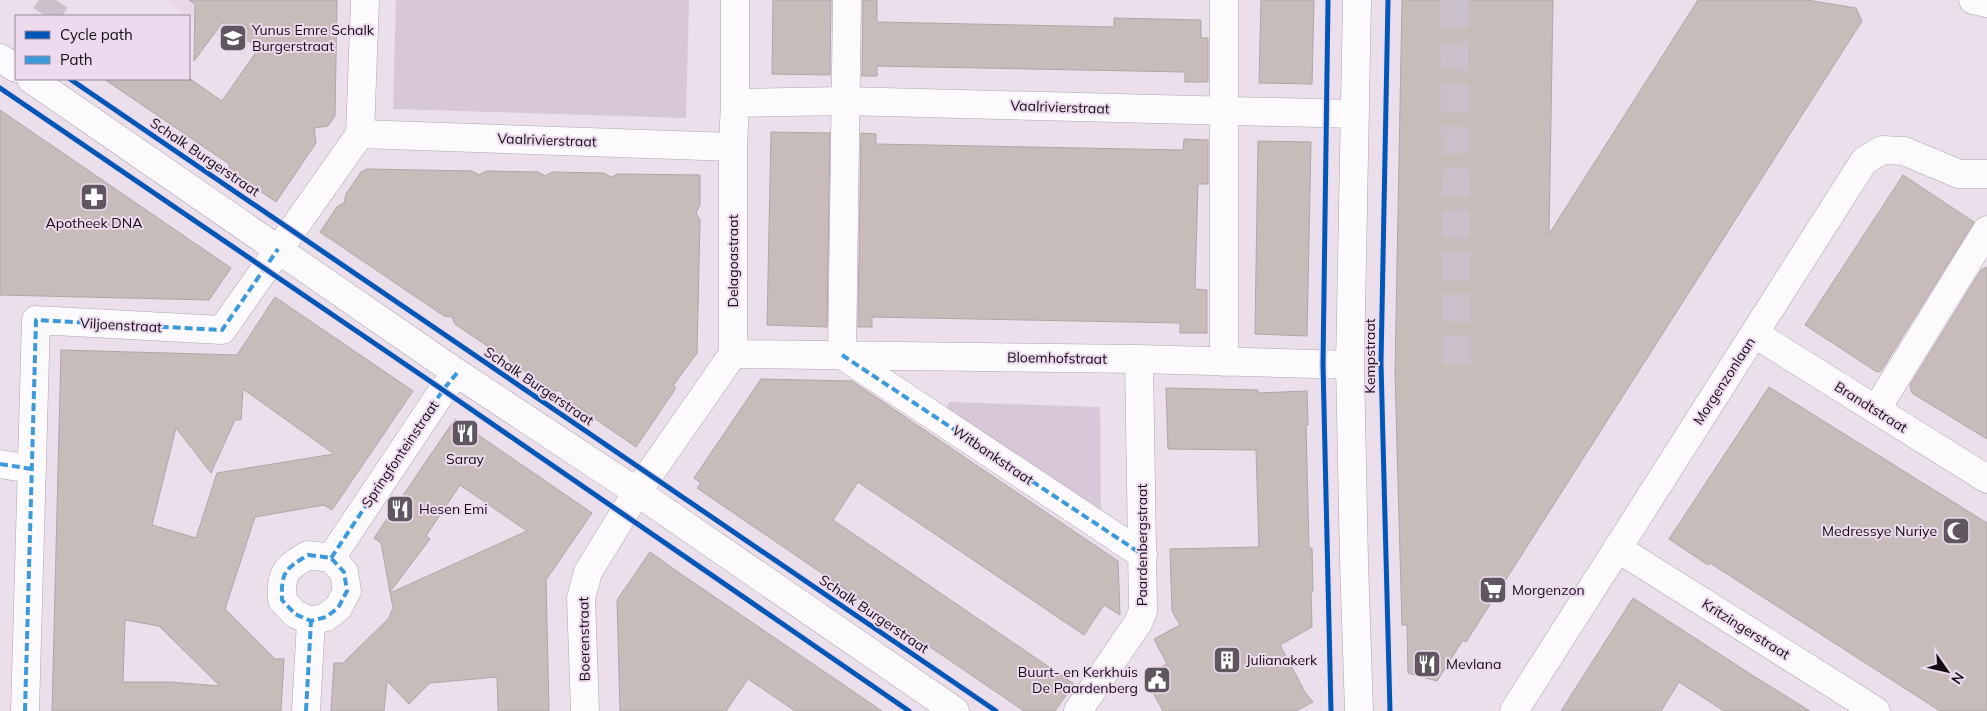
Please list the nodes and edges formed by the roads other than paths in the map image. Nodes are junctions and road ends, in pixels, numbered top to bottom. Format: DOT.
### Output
graph roads {
  1 [pos="365,0"];
  2 [pos="735,0"];
  3 [pos="847,0"];
  4 [pos="1224,0"];
  5 [pos="1357,0"];
  6 [pos="1973,0"];
  7 [pos="1987,3"];
  8 [pos="36,80"];
  9 [pos="844,101"];
  10 [pos="735,103"];
  11 [pos="1223,112"];
  12 [pos="1355,114"];
  13 [pos="360,134"];
  14 [pos="733,147"];
  15 [pos="1987,174"];
  16 [pos="1987,230"];
  17 [pos="278,249"];
  18 [pos="1755,334"];
  19 [pos="733,354"];
  20 [pos="842,355"];
  21 [pos="1139,359"];
  22 [pos="1224,362"];
  23 [pos="1350,365"];
  24 [pos="457,372"];
  25 [pos="1876,410"];
  26 [pos="0,464"];
  27 [pos="32,469"];
  28 [pos="1987,479"];
  29 [pos="637,492"];
  30 [pos="1617,548"];
  31 [pos="1143,555"];
  32 [pos="331,558"];
  33 [pos="311,621"];
  34 [pos="25,711"];
  35 [pos="306,711"];
  36 [pos="585,711"];
  37 [pos="955,711"];
  38 [pos="1078,711"];
  39 [pos="1359,711"];
  40 [pos="1514,711"];
  41 [pos="1876,711"];
  1 -- 13 [label="street"];
  2 -- 10 [label="street, Delagoastraat"];
  3 -- 9 [label="street"];
  4 -- 11 [label="street"];
  5 -- 12 [label="street, Kempstraat"];
  6 -- 7 [label="street"];
  8 -- 17 [label="street"];
  9 -- 10 [label="street, Vaalrivierstraat"];
  9 -- 11 [label="street, Vaalrivierstraat"];
  9 -- 20 [label="street"];
  10 -- 14 [label="street, Delagoastraat"];
  11 -- 12 [label="street, Vaalrivierstraat"];
  11 -- 22 [label="street"];
  12 -- 23 [label="street, Kempstraat"];
  13 -- 14 [label="street, Vaalrivierstraat"];
  13 -- 17 [label="street, Viljoenstraat"];
  14 -- 19 [label="street, Delagoastraat"];
  15 -- 18 [label="street, Morgenzonlaan"];
  16 -- 25 [label="street"];
  17 -- 24 [label="street"];
  17 -- 27 [label="street, Viljoenstraat"];
  18 -- 25 [label="street, Brandtstraat"];
  18 -- 30 [label="street, Morgenzonlaan"];
  19 -- 20 [label="street, Bloemhofstraat"];
  19 -- 29 [label="street"];
  20 -- 21 [label="street, Bloemhofstraat"];
  20 -- 31 [label="street, Witbankstraat"];
  21 -- 22 [label="street, Bloemhofstraat"];
  21 -- 31 [label="street, Paardenbergstraat"];
  22 -- 23 [label="street, Bloemhofstraat"];
  23 -- 39 [label="street, Kempstraat"];
  24 -- 29 [label="street"];
  24 -- 32 [label="street, Springfonteinstraat"];
  25 -- 28 [label="street, Brandtstraat"];
  26 -- 27 [label="street"];
  27 -- 34 [label="street, Viljoenstraat"];
  29 -- 36 [label="street, Boerenstraat"];
  29 -- 37 [label="street"];
  30 -- 40 [label="street, Morgenzonlaan"];
  30 -- 41 [label="street, Kritzingerstraat"];
  31 -- 38 [label="street, Paardenbergstraat"];
  32 -- 33 [label="street"];
  32 -- 33 [label="street"];
  33 -- 35 [label="street"];
}
